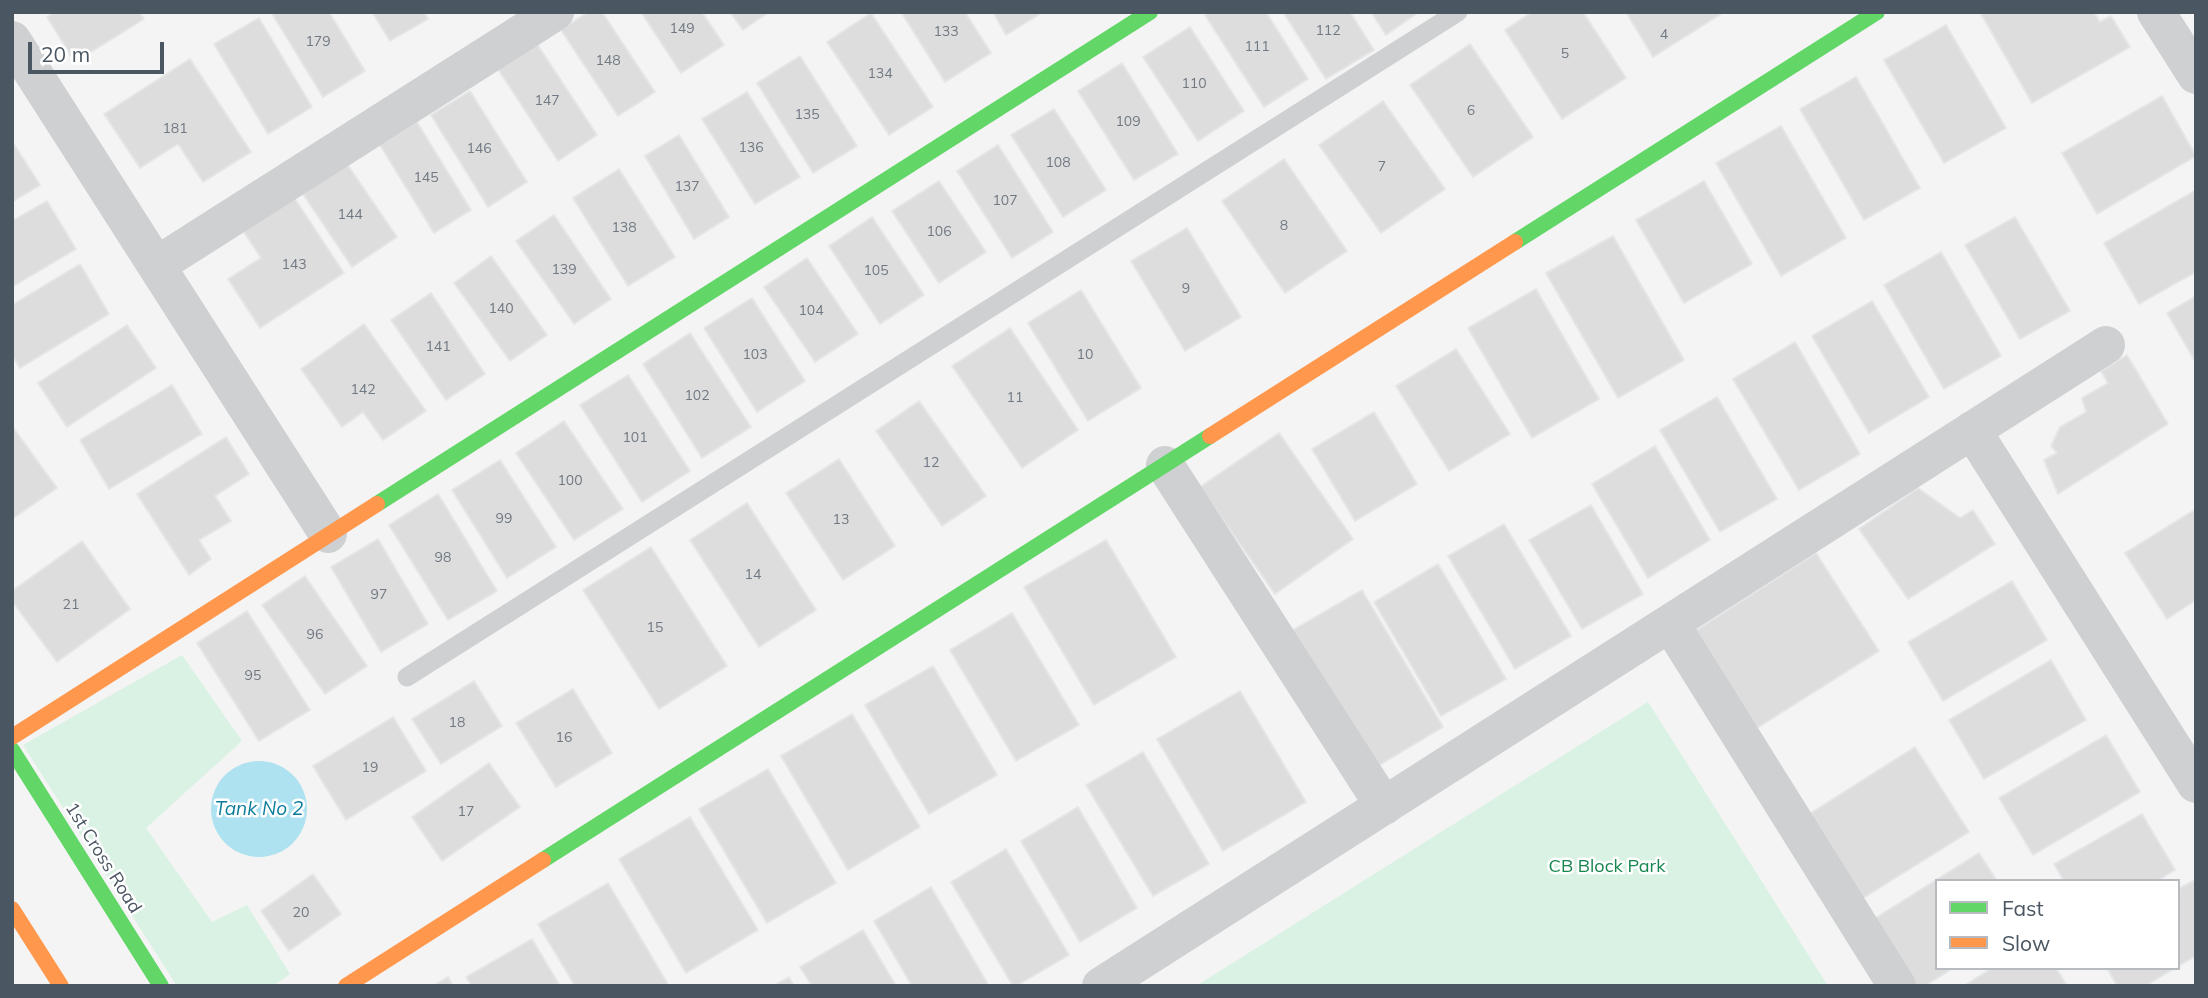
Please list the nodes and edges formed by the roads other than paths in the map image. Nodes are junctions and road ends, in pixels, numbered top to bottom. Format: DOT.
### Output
graph roads {
  1 [pos="555,12"];
  2 [pos="1150,12"];
  3 [pos="1458,12"];
  4 [pos="1877,12"];
  5 [pos="2156,12"];
  6 [pos="12,40"];
  7 [pos="2196,75"];
  8 [pos="156,265"];
  9 [pos="2106,345"];
  10 [pos="1972,430"];
  11 [pos="1165,465"];
  12 [pos="328,534"];
  13 [pos="1670,623"];
  14 [pos="407,677"];
  15 [pos="12,737"];
  16 [pos="12,750"];
  17 [pos="2196,783"];
  18 [pos="1384,806"];
  19 [pos="12,909"];
  20 [pos="61,986"];
  21 [pos="162,986"];
  22 [pos="345,986"];
  23 [pos="1101,986"];
  24 [pos="1897,986"];
  1 -- 8 [label="street"];
  2 -- 12 [label="street"];
  3 -- 14 [label="lane"];
  4 -- 11 [label="street"];
  5 -- 7 [label="street"];
  6 -- 8 [label="street"];
  8 -- 12 [label="street"];
  9 -- 10 [label="street"];
  10 -- 13 [label="street"];
  10 -- 17 [label="street"];
  11 -- 18 [label="street"];
  11 -- 22 [label="street"];
  12 -- 15 [label="street"];
  13 -- 18 [label="street"];
  13 -- 24 [label="street"];
  16 -- 21 [label="street, 1st Cross Road"];
  18 -- 23 [label="street"];
  19 -- 20 [label="street"];
}
